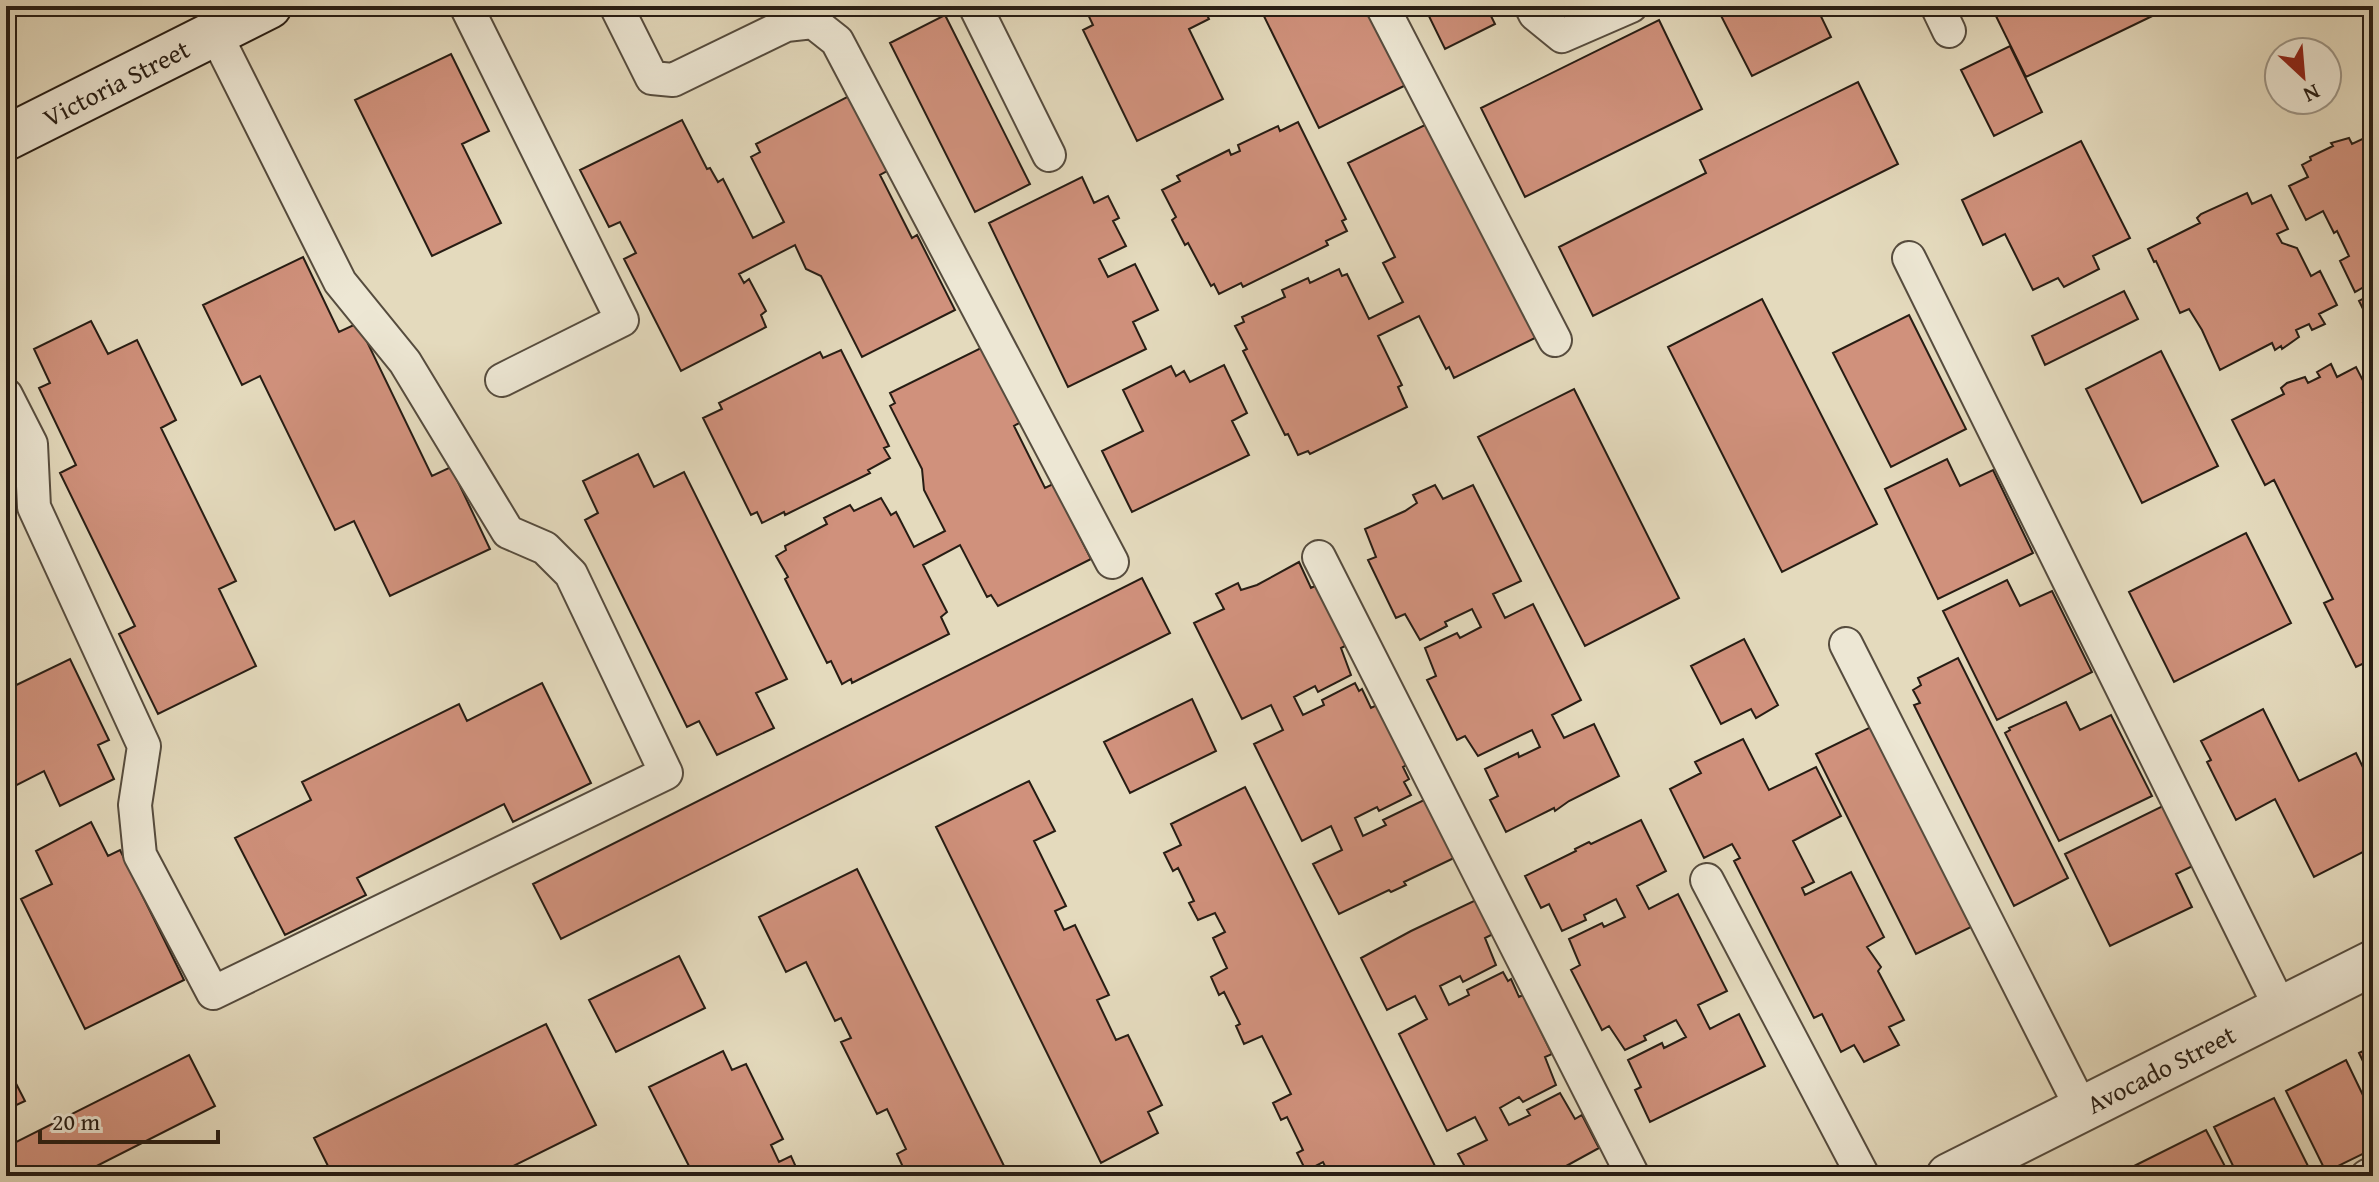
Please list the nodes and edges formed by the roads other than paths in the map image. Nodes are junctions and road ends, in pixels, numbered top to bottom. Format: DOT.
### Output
graph roads {
  1 [pos="269,6"];
  2 [pos="466,6"];
  3 [pos="616,6"];
  4 [pos="975,6"];
  5 [pos="1382,6"];
  6 [pos="1531,6"];
  7 [pos="1631,6"];
  8 [pos="215,33"];
  9 [pos="6,138"];
  10 [pos="1049,155"];
  11 [pos="1909,258"];
  12 [pos="1555,340"];
  13 [pos="502,380"];
  14 [pos="6,395"];
  15 [pos="1319,557"];
  16 [pos="1112,562"];
  17 [pos="1846,644"];
  18 [pos="1707,880"];
  19 [pos="2373,963"];
  20 [pos="2281,1009"];
  21 [pos="2082,1109"];
  22 [pos="2373,1173"];
  23 [pos="1633,1176"];
  24 [pos="1863,1176"];
  25 [pos="1949,1176"];
  26 [pos="2367,1176"];
  1 -- 8 [label="street, Victoria Street"];
  2 -- 13 [label="lane"];
  3 -- 16 [label="lane"];
  4 -- 10 [label="lane"];
  5 -- 12 [label="lane"];
  6 -- 7 [label="lane"];
  8 -- 9 [label="street, Victoria Street"];
  8 -- 14 [label="lane"];
  11 -- 20 [label="lane"];
  15 -- 23 [label="lane"];
  17 -- 21 [label="lane"];
  18 -- 24 [label="lane"];
  19 -- 20 [label="street, Avocado Street"];
  20 -- 21 [label="street, Avocado Street"];
  21 -- 25 [label="street, Avocado Street"];
  22 -- 26 [label="lane"];
}
